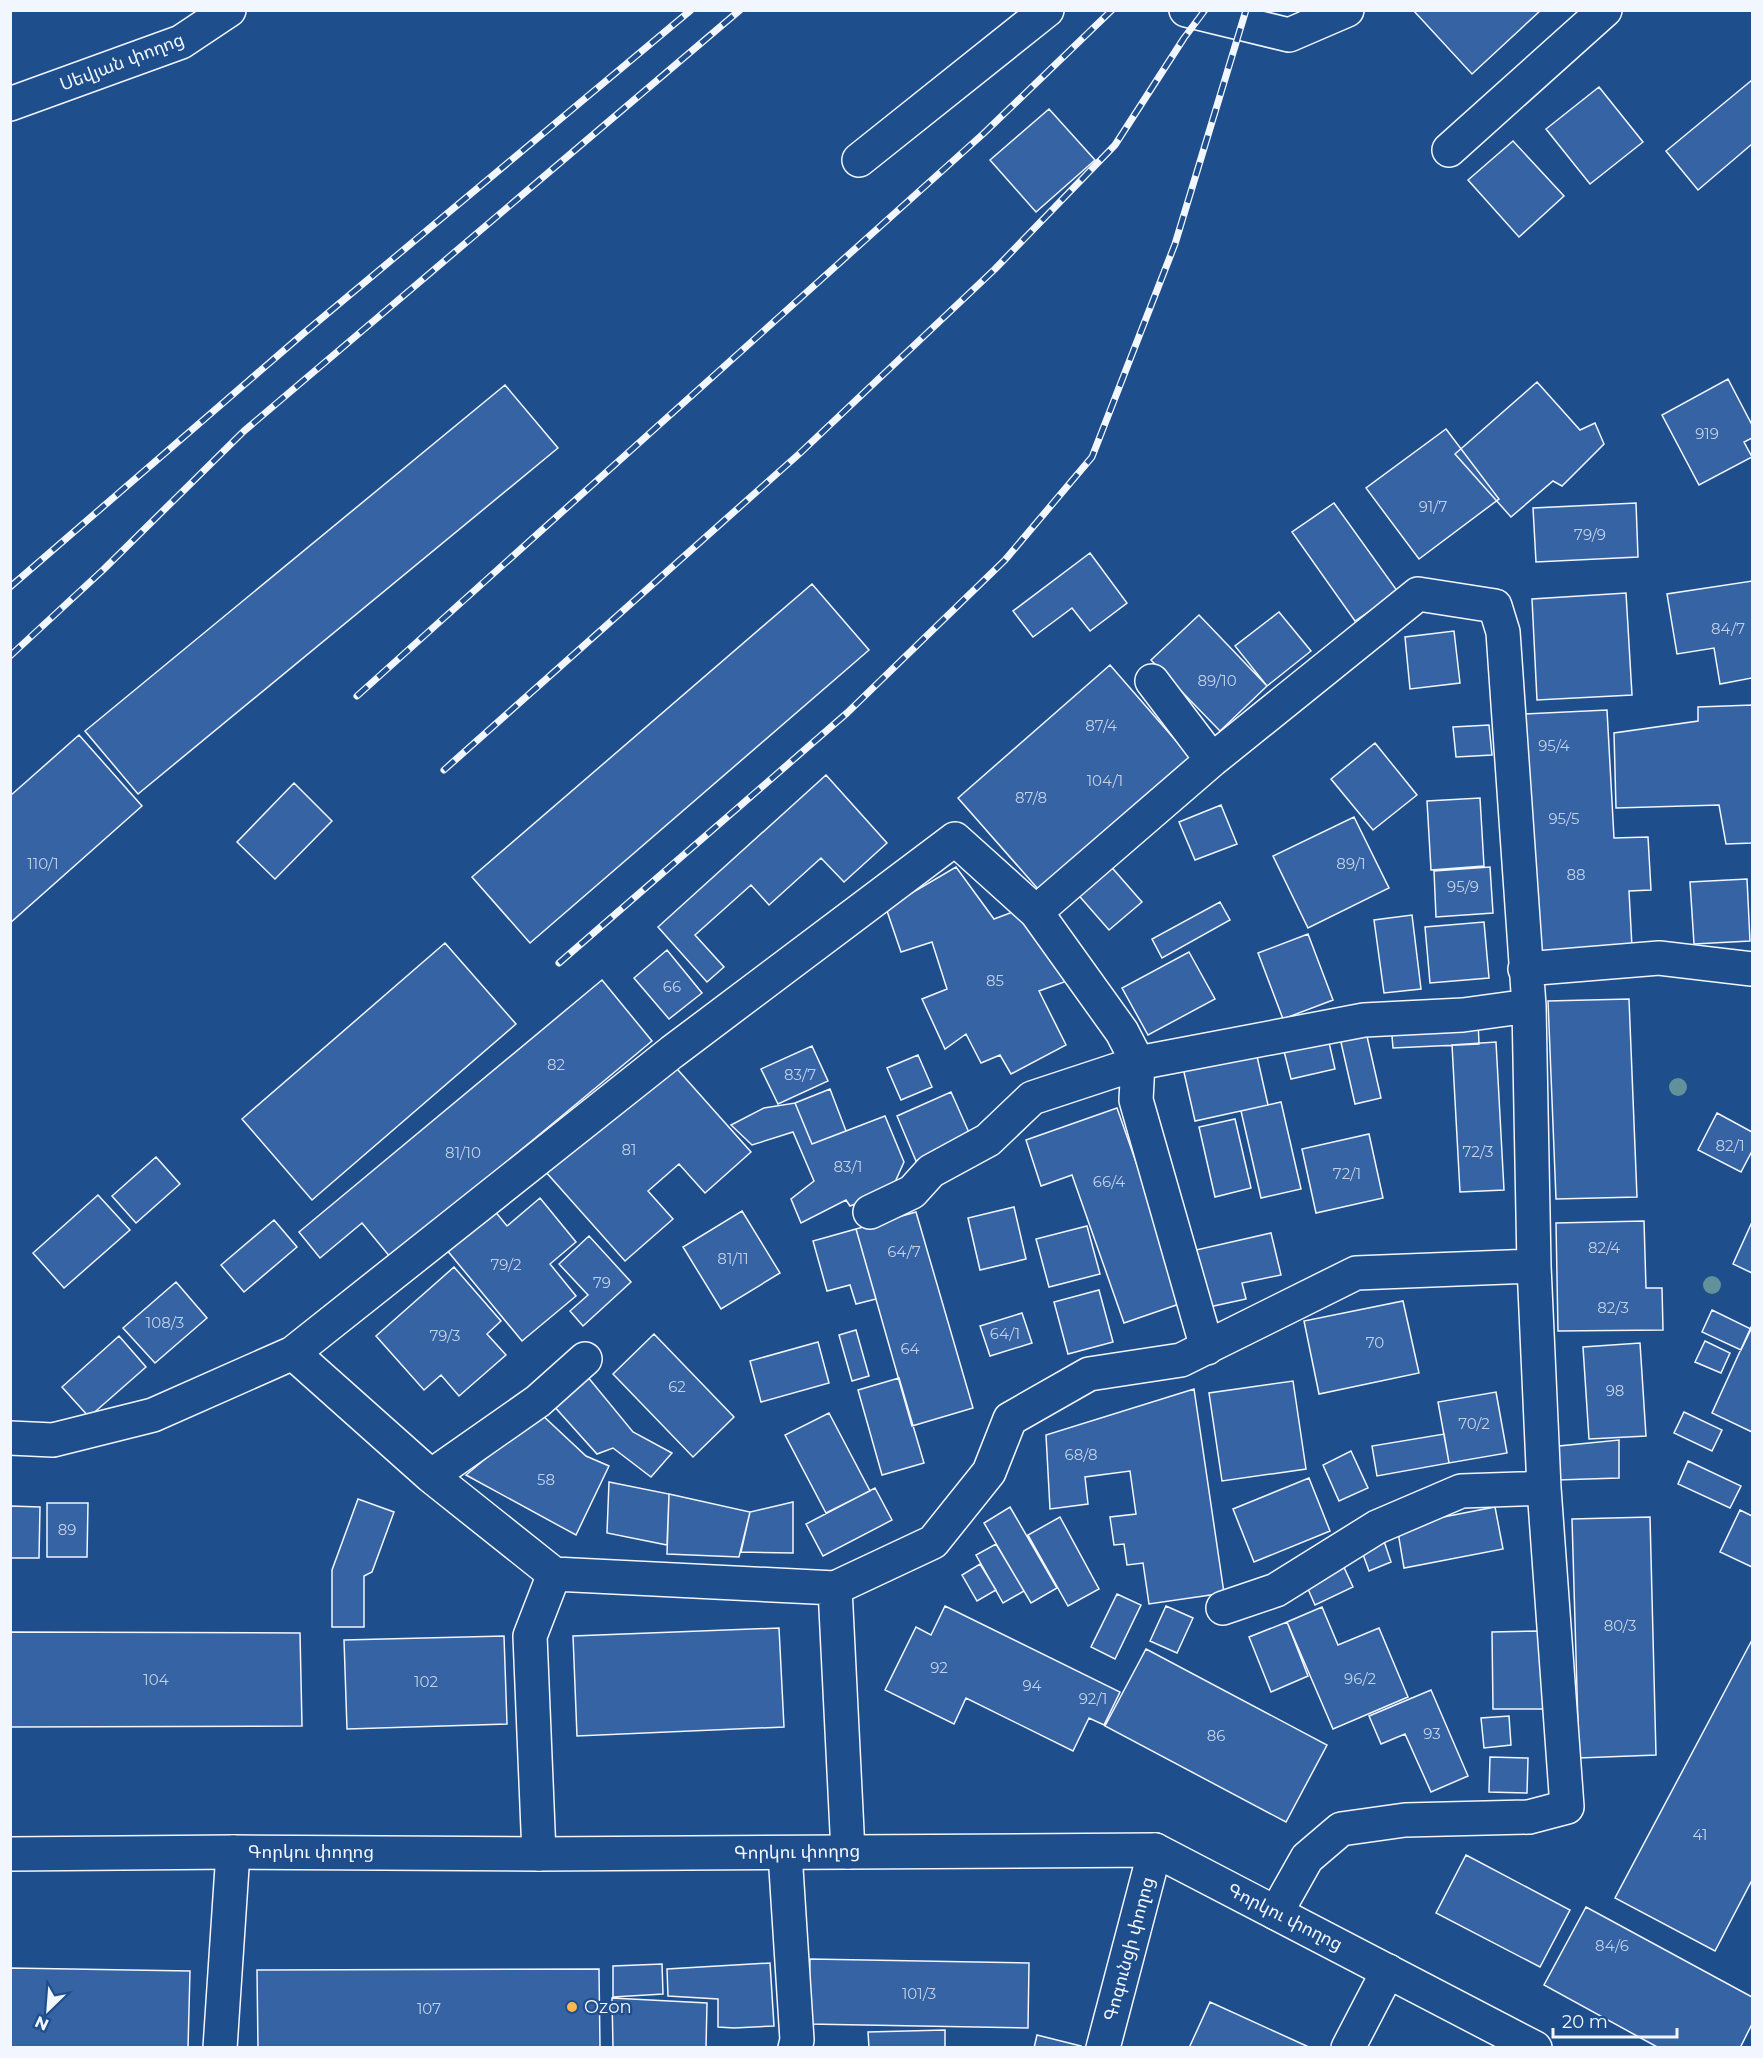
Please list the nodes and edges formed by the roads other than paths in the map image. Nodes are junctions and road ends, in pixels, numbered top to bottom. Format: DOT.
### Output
graph roads {
  1 [pos="229,10"];
  2 [pos="1047,10"];
  3 [pos="1186,10"];
  4 [pos="1347,10"];
  5 [pos="1605,10"];
  6 [pos="10,104"];
  7 [pos="1449,150"];
  8 [pos="859,160"];
  9 [pos="1152,681"];
  10 [pos="1212,760"];
  11 [pos="1036,912"];
  12 [pos="1525,969"];
  13 [pos="1752,969"];
  14 [pos="1529,1006"];
  15 [pos="1138,1063"];
  16 [pos="870,1212"];
  17 [pos="1534,1266"];
  18 [pos="1207,1347"];
  19 [pos="293,1353"];
  20 [pos="585,1359"];
  21 [pos="10,1438"];
  22 [pos="431,1476"];
  23 [pos="1544,1488"];
  24 [pos="554,1574"];
  25 [pos="835,1588"];
  26 [pos="1223,1608"];
  27 [pos="1155,1850"];
  28 [pos="233,1852"];
  29 [pos="848,1852"];
  30 [pos="785,1853"];
  31 [pos="10,1854"];
  32 [pos="539,1854"];
  33 [pos="1276,1913"];
  34 [pos="1388,1971"];
  35 [pos="220,2048"];
  36 [pos="795,2048"];
  37 [pos="1103,2048"];
  38 [pos="1348,2048"];
  39 [pos="1535,2048"];
  1 -- 6 [label="main road, Սեվյան փողոց"];
  2 -- 8 [label="main road"];
  3 -- 4 [label="main road"];
  5 -- 7 [label="main road"];
  9 -- 10 [label="main road"];
  10 -- 11 [label="main road"];
  10 -- 12 [label="main road"];
  11 -- 15 [label="main road"];
  11 -- 19 [label="main road"];
  12 -- 13 [label="main road"];
  12 -- 14 [label="main road"];
  14 -- 15 [label="main road"];
  14 -- 17 [label="main road"];
  15 -- 16 [label="main road"];
  15 -- 18 [label="main road"];
  17 -- 18 [label="main road"];
  17 -- 23 [label="main road"];
  18 -- 25 [label="main road"];
  19 -- 21 [label="main road"];
  19 -- 22 [label="main road"];
  20 -- 22 [label="main road"];
  22 -- 24 [label="main road"];
  23 -- 26 [label="main road"];
  23 -- 33 [label="main road"];
  24 -- 25 [label="main road"];
  24 -- 32 [label="main road"];
  25 -- 29 [label="main road"];
  27 -- 29 [label="main road, Գորկու փողոց"];
  27 -- 33 [label="main road, Գորկու փողոց"];
  27 -- 37 [label="main road, Գոգունցի փողոց"];
  28 -- 31 [label="main road, Գորկու փողոց"];
  28 -- 32 [label="main road, Գորկու փողոց"];
  28 -- 35 [label="main road"];
  29 -- 30 [label="main road, Գորկու փողոց"];
  30 -- 32 [label="main road, Գորկու փողոց"];
  30 -- 36 [label="main road"];
  33 -- 34 [label="main road, Գորկու փողոց"];
  34 -- 38 [label="main road"];
  34 -- 39 [label="main road, Գորկու փողոց"];
}
